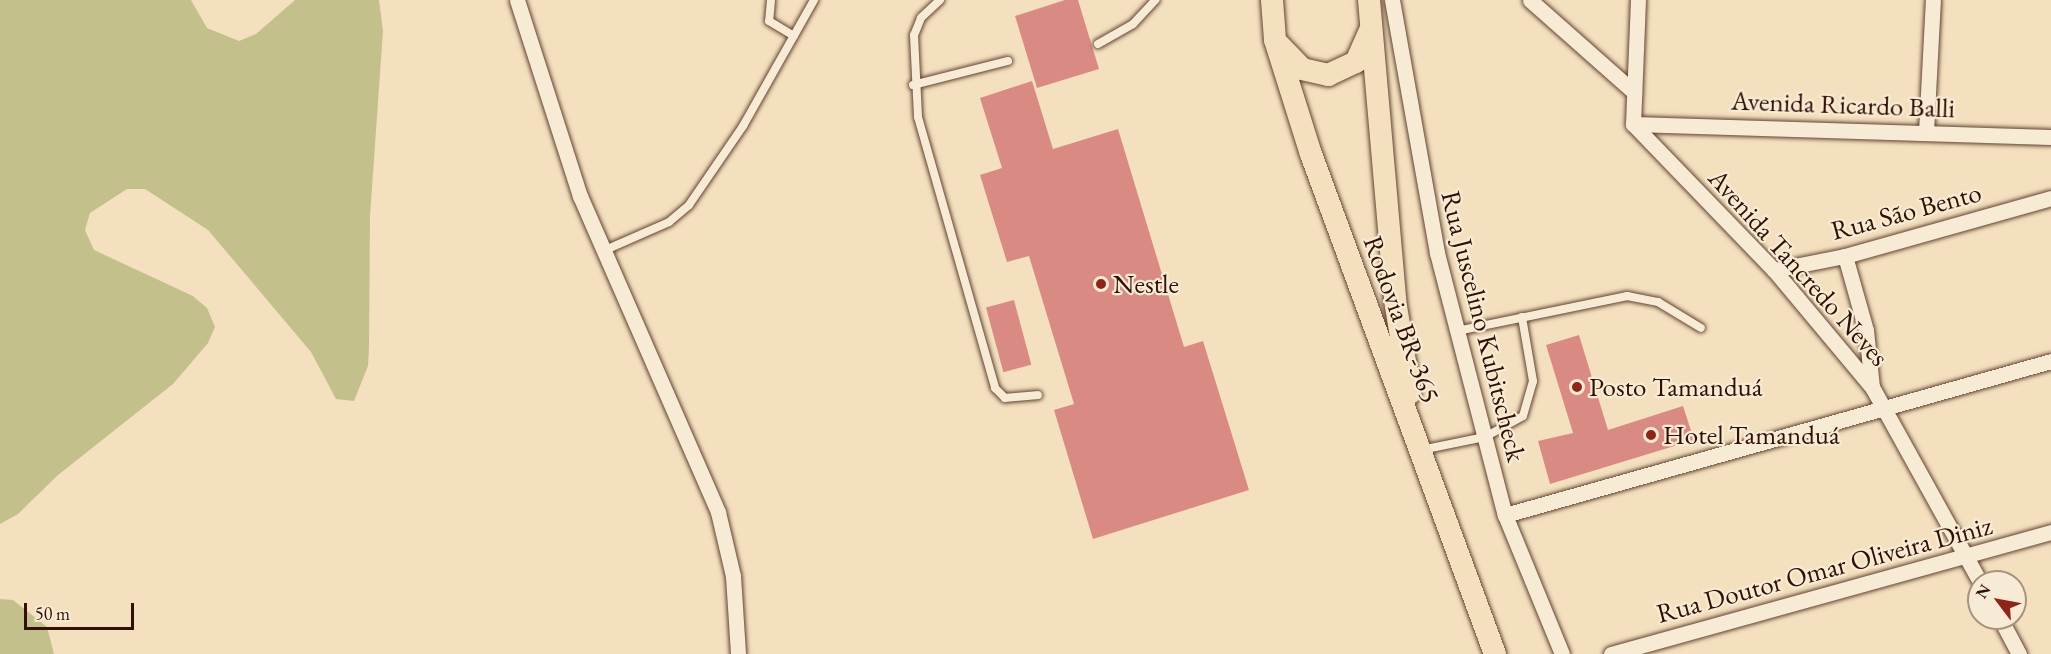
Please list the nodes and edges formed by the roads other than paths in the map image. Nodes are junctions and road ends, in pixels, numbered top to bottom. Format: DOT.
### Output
graph roads {
  1 [pos="517,0"];
  2 [pos="771,0"];
  3 [pos="814,0"];
  4 [pos="940,0"];
  5 [pos="1155,0"];
  6 [pos="1272,0"];
  7 [pos="1369,0"];
  8 [pos="1392,0"];
  9 [pos="1530,0"];
  10 [pos="1638,0"];
  11 [pos="1933,0"];
  12 [pos="1371,26"];
  13 [pos="794,36"];
  14 [pos="1275,40"];
  15 [pos="1098,44"];
  16 [pos="1008,61"];
  17 [pos="914,85"];
  18 [pos="1634,92"];
  19 [pos="1632,124"];
  20 [pos="1926,132"];
  21 [pos="2051,137"];
  22 [pos="2051,198"];
  23 [pos="603,251"];
  24 [pos="1845,256"];
  25 [pos="1774,270"];
  26 [pos="1522,317"];
  27 [pos="1701,328"];
  28 [pos="1457,331"];
  29 [pos="2051,361"];
  30 [pos="1872,387"];
  31 [pos="1038,395"];
  32 [pos="1885,405"];
  33 [pos="1485,437"];
  34 [pos="1420,450"];
  35 [pos="1505,515"];
  36 [pos="2051,532"];
  37 [pos="1966,556"];
  38 [pos="1974,570"];
  39 [pos="2006,630"];
  40 [pos="738,654"];
  41 [pos="1495,654"];
  42 [pos="1562,654"];
  43 [pos="1611,654"];
  44 [pos="2019,654"];
  1 -- 23 [label="street"];
  2 -- 13 [label="lane"];
  3 -- 13 [label="lane"];
  4 -- 17 [label="lane"];
  5 -- 15 [label="lane"];
  6 -- 14 [label="main road, Rodovia BR-365"];
  7 -- 12 [label="main road"];
  8 -- 28 [label="street, Rua Juscelino Kubitscheck"];
  9 -- 18 [label="street"];
  10 -- 18 [label="street"];
  11 -- 20 [label="street"];
  12 -- 14 [label="main road"];
  12 -- 34 [label="main road"];
  13 -- 23 [label="lane"];
  14 -- 34 [label="main road, Rodovia BR-365"];
  16 -- 17 [label="lane"];
  17 -- 31 [label="lane"];
  18 -- 19 [label="street"];
  19 -- 20 [label="street, Avenida Ricardo Balli"];
  19 -- 25 [label="street, Avenida Tancredo Neves"];
  20 -- 21 [label="street, Avenida Ricardo Balli"];
  22 -- 24 [label="street, Rua São Bento"];
  23 -- 40 [label="street"];
  24 -- 25 [label="street, Rua São Bento"];
  24 -- 30 [label="street"];
  25 -- 30 [label="street, Avenida Tancredo Neves"];
  26 -- 27 [label="lane"];
  26 -- 28 [label="lane"];
  26 -- 33 [label="lane"];
  28 -- 33 [label="street, Rua Juscelino Kubitscheck"];
  29 -- 32 [label="street"];
  30 -- 32 [label="street, Avenida Tancredo Neves"];
  32 -- 35 [label="street"];
  32 -- 37 [label="street, Avenida Tancredo Neves"];
  33 -- 34 [label="lane"];
  33 -- 35 [label="street, Rua Juscelino Kubitscheck"];
  34 -- 41 [label="main road, Rodovia BR-365"];
  35 -- 42 [label="street, Rua Juscelino Kubitscheck"];
  36 -- 37 [label="street, Rua Doutor Omar Oliveira Diniz"];
  37 -- 38 [label="street, Avenida Tancredo Neves"];
  37 -- 43 [label="street, Rua Doutor Omar Oliveira Diniz"];
  39 -- 44 [label="street"];
}
